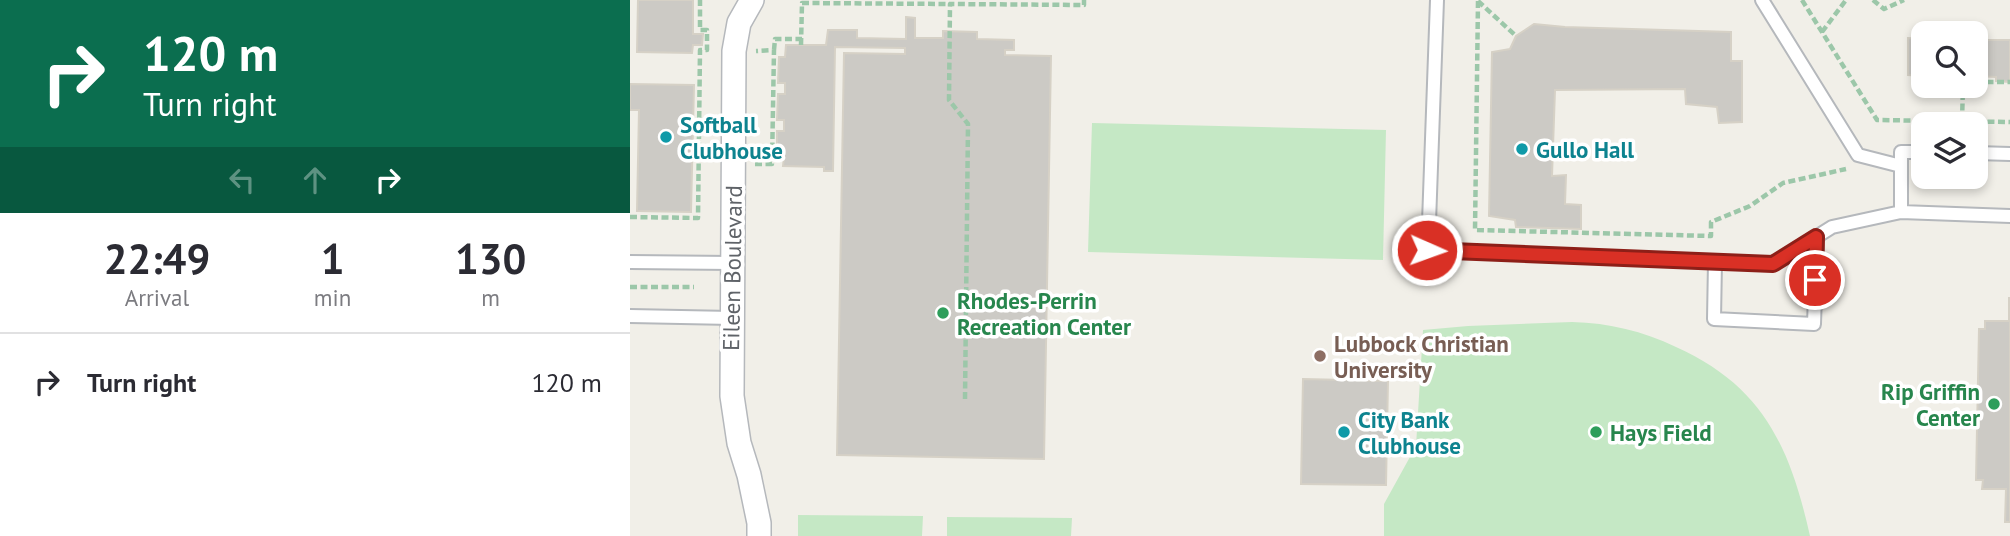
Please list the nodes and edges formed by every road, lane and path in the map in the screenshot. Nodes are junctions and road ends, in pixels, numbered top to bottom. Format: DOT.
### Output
graph roads {
  1 [pos="700,0"];
  2 [pos="752,0"];
  3 [pos="1084,0"];
  4 [pos="1437,0"];
  5 [pos="1762,0"];
  6 [pos="1802,0"];
  7 [pos="1846,0"];
  8 [pos="1873,0"];
  9 [pos="1904,0"];
  10 [pos="1478,1"];
  11 [pos="950,4"];
  12 [pos="1822,32"];
  13 [pos="1516,36"];
  14 [pos="774,50"];
  15 [pos="756,51"];
  16 [pos="1988,82"];
  17 [pos="2010,82"];
  18 [pos="1911,120"];
  19 [pos="1988,122"];
  20 [pos="2010,122"];
  21 [pos="1911,152"];
  22 [pos="1988,153"];
  23 [pos="2010,154"];
  24 [pos="754,164"];
  25 [pos="1901,166"];
  26 [pos="1846,169"];
  27 [pos="1901,212"];
  28 [pos="2010,216"];
  29 [pos="630,217"];
  30 [pos="1816,237"];
  31 [pos="630,262"];
  32 [pos="1715,262"];
  33 [pos="732,263"];
  34 [pos="630,287"];
  35 [pos="694,288"];
  36 [pos="630,316"];
  37 [pos="732,318"];
  38 [pos="965,399"];
  39 [pos="759,536"];
  1 -- 29 [label="path"];
  2 -- 33 [label="street, Eileen Boulevard"];
  3 -- 11 [label="path"];
  4 -- 32 [label="lane"];
  5 -- 25 [label="lane"];
  6 -- 12 [label="path"];
  7 -- 12 [label="path"];
  8 -- 9 [label="path"];
  10 -- 13 [label="path"];
  10 -- 26 [label="path"];
  11 -- 14 [label="path"];
  11 -- 38 [label="path"];
  12 -- 18 [label="path"];
  14 -- 15 [label="path"];
  14 -- 24 [label="path"];
  16 -- 17 [label="path"];
  19 -- 20 [label="path"];
  21 -- 25 [label="lane"];
  22 -- 23 [label="lane"];
  25 -- 27 [label="lane"];
  27 -- 28 [label="lane"];
  27 -- 30 [label="lane"];
  30 -- 32 [label="lane"];
  30 -- 32 [label="lane"];
  31 -- 33 [label="lane"];
  33 -- 37 [label="street, Eileen Boulevard"];
  34 -- 35 [label="path"];
  36 -- 37 [label="lane"];
  37 -- 39 [label="street, Eileen Boulevard"];
}
